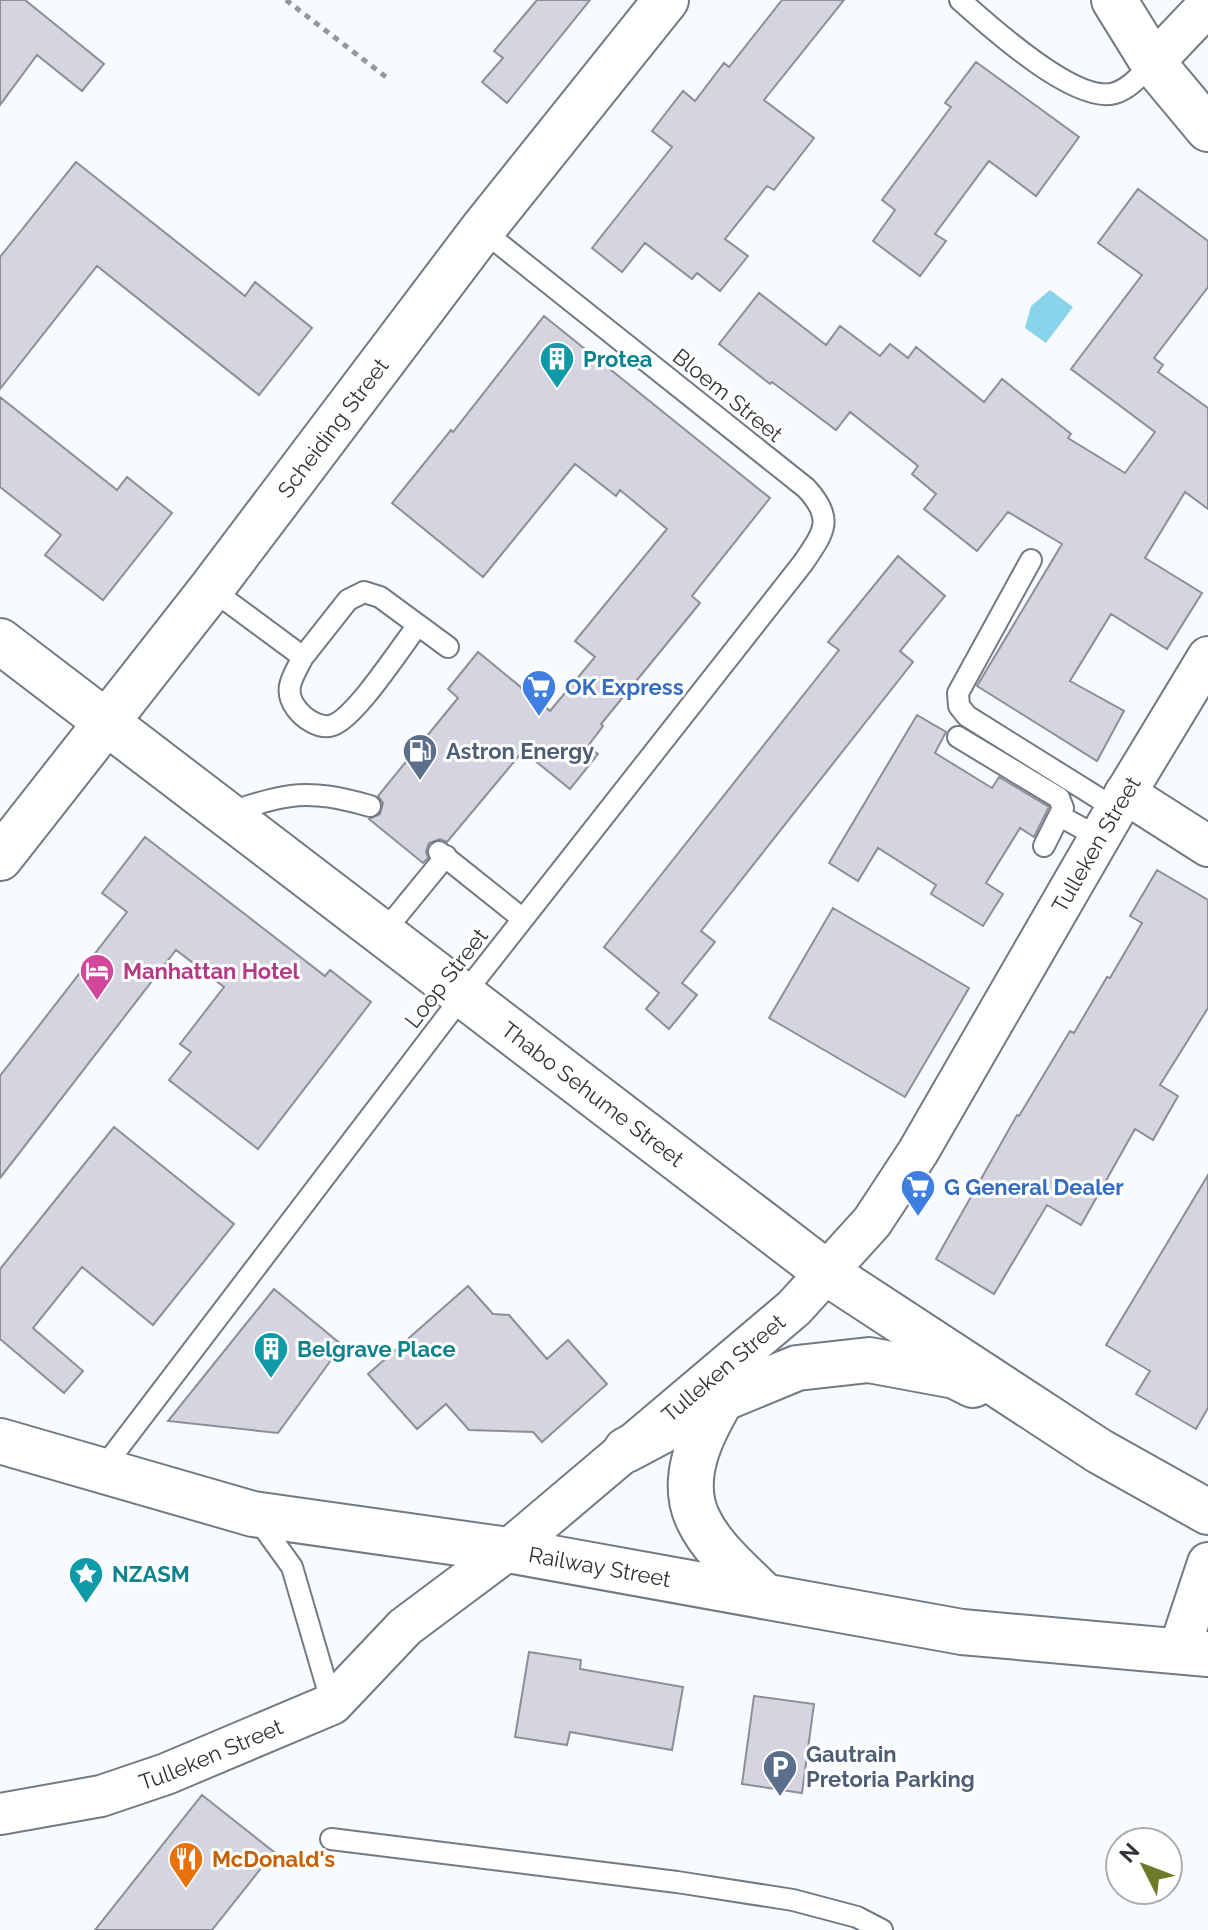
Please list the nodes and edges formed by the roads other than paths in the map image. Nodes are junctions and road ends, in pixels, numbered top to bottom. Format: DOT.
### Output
graph roads {
  1 [pos="666,0"];
  2 [pos="960,0"];
  3 [pos="1114,0"];
  4 [pos="1208,5"];
  5 [pos="1153,63"];
  6 [pos="1208,129"];
  7 [pos="482,230"];
  8 [pos="824,513"];
  9 [pos="1031,560"];
  10 [pos="211,589"];
  11 [pos="418,625"];
  12 [pos="0,641"];
  13 [pos="448,647"];
  14 [pos="303,657"];
  15 [pos="1208,657"];
  16 [pos="106,722"];
  17 [pos="958,737"];
  18 [pos="370,806"];
  19 [pos="226,813"];
  20 [pos="1114,813"];
  21 [pos="1060,816"];
  22 [pos="1044,846"];
  23 [pos="1208,846"];
  24 [pos="0,858"];
  25 [pos="523,919"];
  26 [pos="383,933"];
  27 [pos="464,994"];
  28 [pos="827,1273"];
  29 [pos="722,1399"];
  30 [pos="0,1441"];
  31 [pos="626,1450"];
  32 [pos="1099,1451"];
  33 [pos="100,1472"];
  34 [pos="1208,1512"];
  35 [pos="253,1514"];
  36 [pos="508,1550"];
  37 [pos="1208,1563"];
  38 [pos="764,1596"];
  39 [pos="1194,1652"];
  40 [pos="332,1704"];
  41 [pos="0,1814"];
  42 [pos="331,1839"];
  43 [pos="882,1930"];
  1 -- 7 [label="main road, Scheiding Street"];
  2 -- 5 [label="lane"];
  3 -- 5 [label="main road"];
  4 -- 5 [label="street"];
  5 -- 6 [label="main road"];
  7 -- 8 [label="lane, Bloem Street"];
  7 -- 10 [label="main road, Scheiding Street"];
  8 -- 25 [label="lane, Loop Street"];
  9 -- 20 [label="lane"];
  10 -- 14 [label="lane"];
  10 -- 16 [label="main road, Scheiding Street"];
  11 -- 13 [label="lane"];
  11 -- 14 [label="lane"];
  11 -- 14 [label="lane"];
  12 -- 16 [label="main road, Thabo Sehume Street"];
  15 -- 20 [label="street, Tulleken Street"];
  16 -- 19 [label="main road, Thabo Sehume Street"];
  16 -- 24 [label="main road, Scheiding Street"];
  17 -- 21 [label="lane"];
  18 -- 19 [label="lane"];
  19 -- 26 [label="main road, Thabo Sehume Street"];
  20 -- 21 [label="lane"];
  20 -- 23 [label="street"];
  20 -- 28 [label="street, Tulleken Street"];
  21 -- 22 [label="lane"];
  25 -- 26 [label="lane"];
  25 -- 27 [label="lane, Loop Street"];
  26 -- 27 [label="main road, Thabo Sehume Street"];
  27 -- 28 [label="main road, Thabo Sehume Street"];
  27 -- 33 [label="lane, Loop Street"];
  28 -- 31 [label="street, Tulleken Street"];
  28 -- 32 [label="main road, Thabo Sehume Street"];
  29 -- 31 [label="main road"];
  29 -- 32 [label="main road"];
  29 -- 38 [label="main road"];
  30 -- 33 [label="main road, Railway Street"];
  31 -- 36 [label="street, Tulleken Street"];
  32 -- 34 [label="main road, Thabo Sehume Street"];
  33 -- 35 [label="main road, Railway Street"];
  35 -- 36 [label="main road, Railway Street"];
  35 -- 40 [label="lane"];
  36 -- 38 [label="main road, Railway Street"];
  36 -- 40 [label="street, Tulleken Street"];
  37 -- 39 [label="street"];
  38 -- 39 [label="main road, Railway Street"];
  40 -- 41 [label="street, Tulleken Street"];
  42 -- 43 [label="lane"];
}
